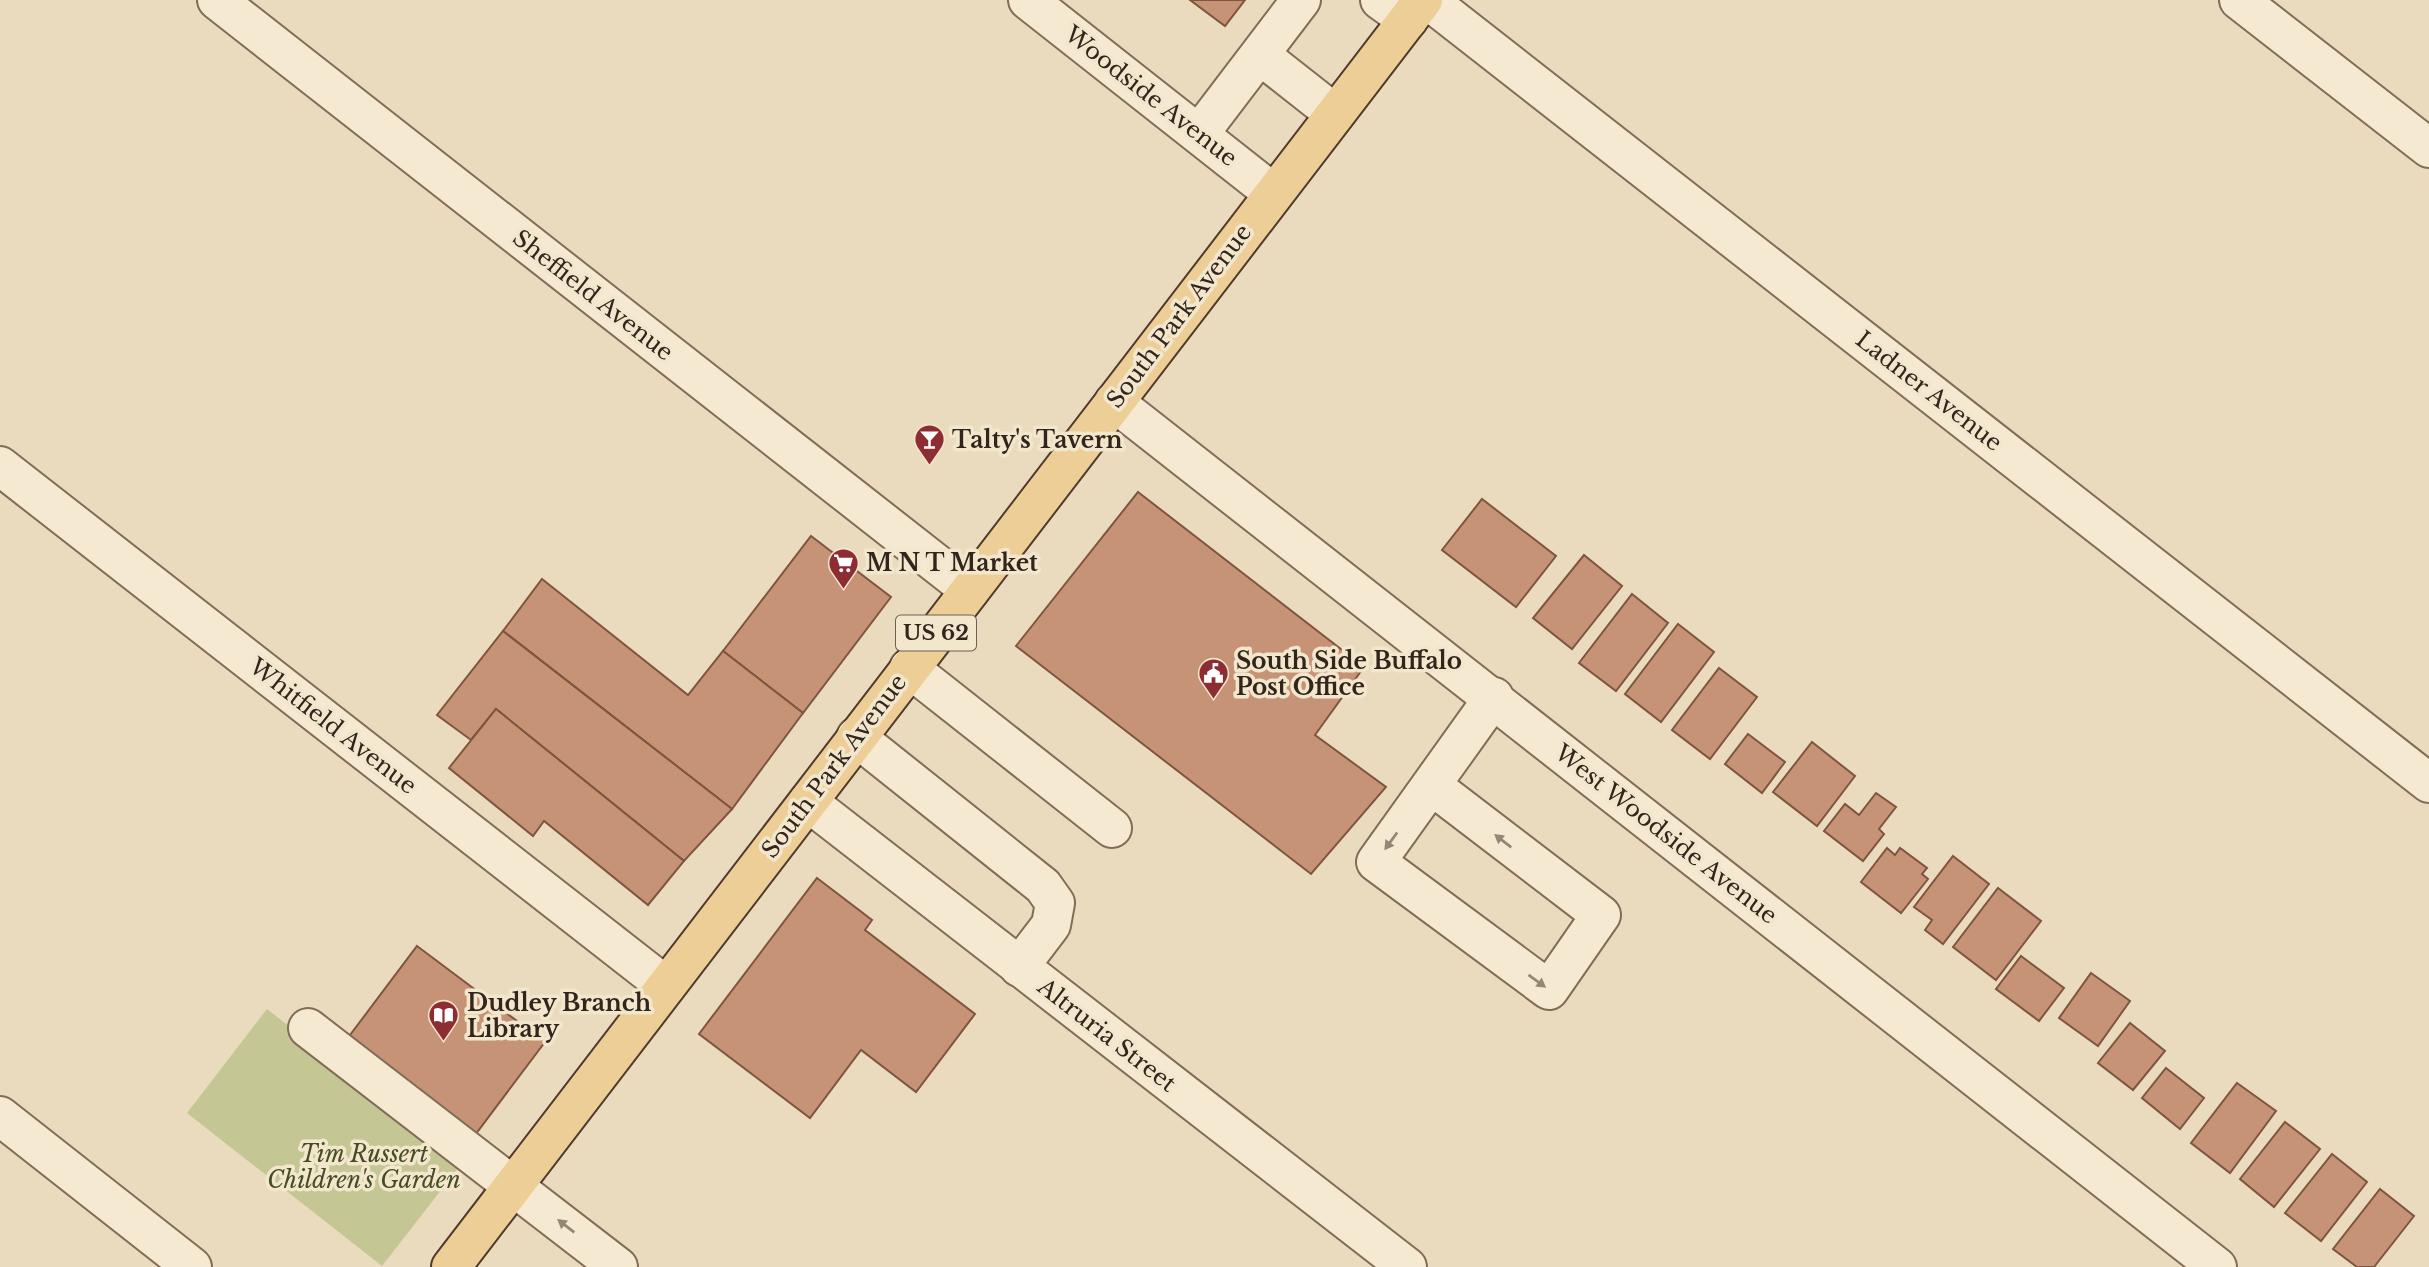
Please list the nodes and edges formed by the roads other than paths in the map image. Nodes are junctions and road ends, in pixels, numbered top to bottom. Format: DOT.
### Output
graph roads {
  1 [pos="217,0"];
  2 [pos="1028,0"];
  3 [pos="1301,0"];
  4 [pos="2239,0"];
  5 [pos="1410,5"];
  6 [pos="1260,55"];
  7 [pos="1335,114"];
  8 [pos="1199,134"];
  9 [pos="2429,148"];
  10 [pos="1273,192"];
  11 [pos="1114,402"];
  12 [pos="0,466"];
  13 [pos="970,590"];
  14 [pos="909,668"];
  15 [pos="1494,697"];
  16 [pos="856,737"];
  17 [pos="2429,783"];
  18 [pos="1431,785"];
  19 [pos="808,802"];
  20 [pos="1112,828"];
  21 [pos="1019,967"];
  22 [pos="666,986"];
  23 [pos="308,1028"];
  24 [pos="0,1115"];
  25 [pos="514,1185"];
  26 [pos="191,1267"];
  27 [pos="451,1267"];
  28 [pos="618,1267"];
  29 [pos="1407,1267"];
  30 [pos="2217,1267"];
  1 -- 13 [label="street, Sheffield Avenue"];
  2 -- 8 [label="street, Woodside Avenue"];
  3 -- 6 [label="street"];
  4 -- 9 [label="street"];
  5 -- 7 [label="main road, South Park Avenue / US 62"];
  5 -- 17 [label="street, Ladner Avenue"];
  6 -- 7 [label="street"];
  6 -- 8 [label="street"];
  7 -- 10 [label="main road, South Park Avenue / US 62"];
  8 -- 10 [label="street, Woodside Avenue"];
  10 -- 11 [label="main road, South Park Avenue / US 62"];
  11 -- 13 [label="main road, South Park Avenue / US 62"];
  11 -- 15 [label="street, West Woodside Avenue"];
  12 -- 22 [label="street, Whitfield Avenue"];
  13 -- 14 [label="main road, South Park Avenue / US 62"];
  14 -- 16 [label="main road, South Park Avenue / US 62"];
  14 -- 20 [label="street"];
  15 -- 18 [label="street"];
  15 -- 30 [label="street, West Woodside Avenue"];
  16 -- 19 [label="main road, South Park Avenue / US 62"];
  16 -- 21 [label="street"];
  18 -- 18 [label="street, one-way"];
  19 -- 21 [label="street, Altruria Street"];
  19 -- 22 [label="main road, South Park Avenue / US 62"];
  21 -- 29 [label="street, Altruria Street"];
  22 -- 25 [label="main road, South Park Avenue / US 62"];
  23 -- 25 [label="street"];
  24 -- 26 [label="street"];
  25 -- 27 [label="main road, South Park Avenue / US 62"];
  28 -- 25 [label="street, one-way"];
}
